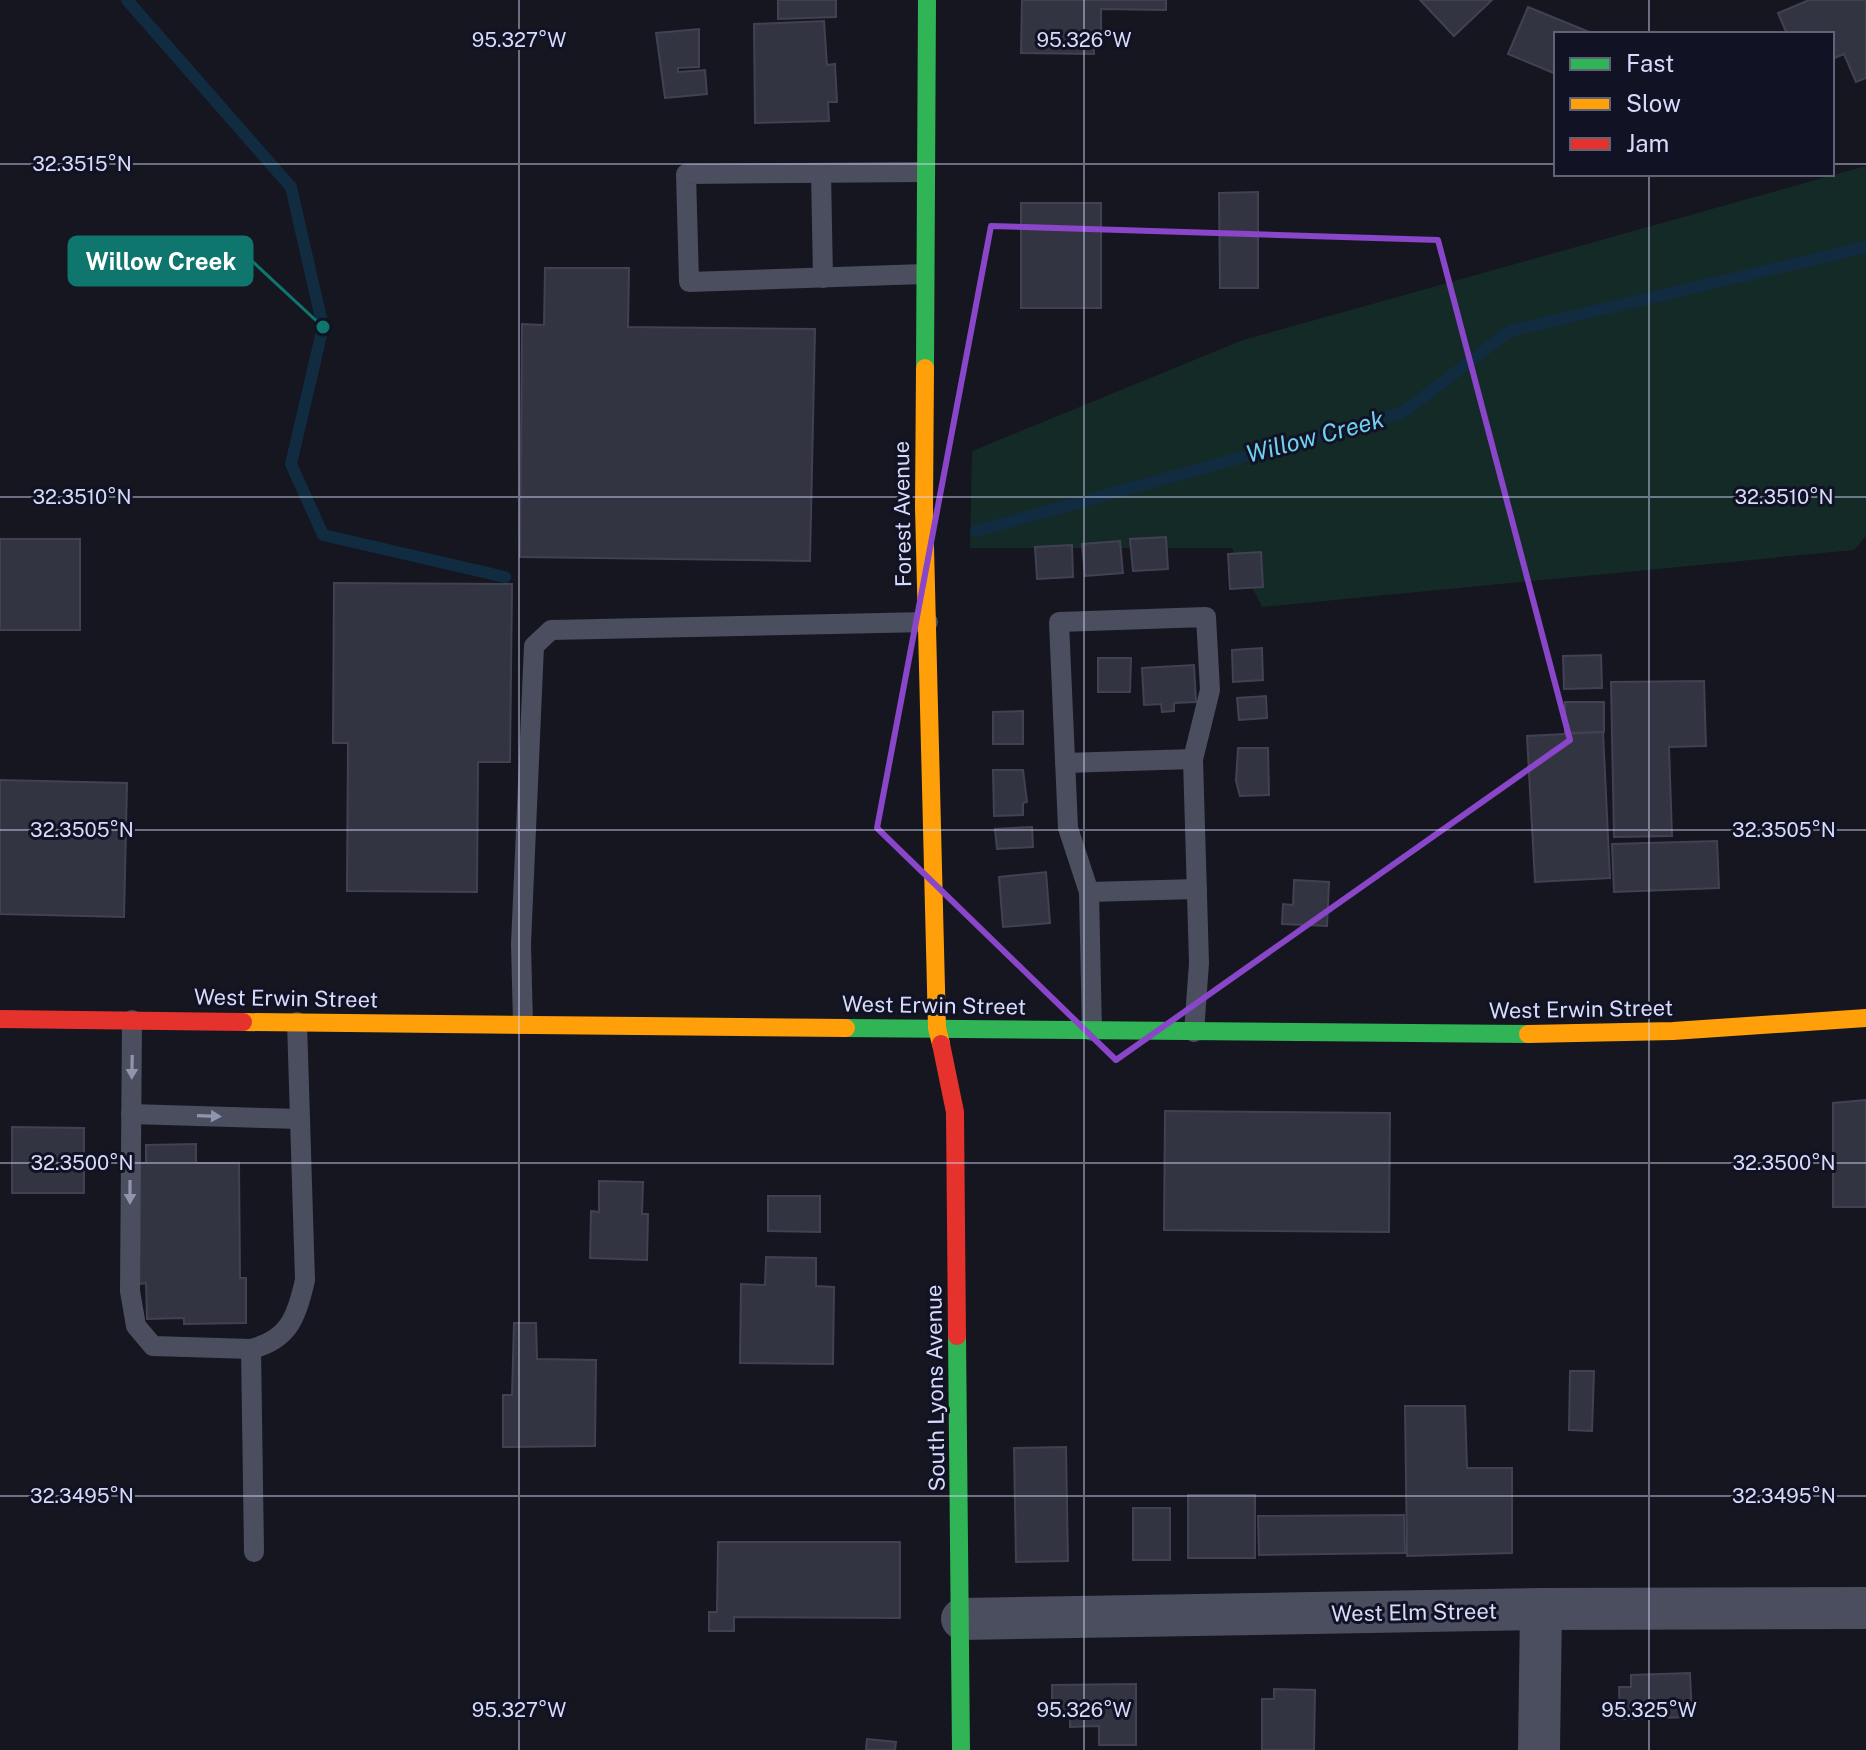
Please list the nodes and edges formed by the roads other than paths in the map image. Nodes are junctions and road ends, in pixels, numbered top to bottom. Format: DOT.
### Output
graph roads {
  1 [pos="927,0"];
  2 [pos="925,172"];
  3 [pos="821,173"];
  4 [pos="924,274"];
  5 [pos="823,278"];
  6 [pos="928,622"];
  7 [pos="1193,759"];
  8 [pos="1065,763"];
  9 [pos="1197,889"];
  10 [pos="1089,892"];
  11 [pos="1866,1018"];
  12 [pos="0,1019"];
  13 [pos="132,1020"];
  14 [pos="297,1022"];
  15 [pos="523,1024"];
  16 [pos="937,1028"];
  17 [pos="1092,1031"];
  18 [pos="1194,1032"];
  19 [pos="131,1114"];
  20 [pos="300,1119"];
  21 [pos="251,1349"];
  22 [pos="254,1552"];
  23 [pos="1866,1608"];
  24 [pos="1541,1609"];
  25 [pos="962,1619"];
  26 [pos="961,1750"];
  27 [pos="1539,1750"];
  1 -- 2 [label="main road, Forest Avenue"];
  2 -- 3 [label="lane"];
  2 -- 4 [label="main road, Forest Avenue"];
  3 -- 5 [label="lane"];
  3 -- 5 [label="lane"];
  4 -- 5 [label="lane"];
  4 -- 6 [label="main road, Forest Avenue"];
  6 -- 15 [label="lane"];
  6 -- 16 [label="main road, Forest Avenue"];
  7 -- 8 [label="lane"];
  7 -- 8 [label="lane"];
  7 -- 9 [label="lane"];
  8 -- 10 [label="lane"];
  9 -- 10 [label="lane"];
  9 -- 18 [label="lane"];
  10 -- 17 [label="lane"];
  11 -- 18 [label="main road, West Erwin Street"];
  12 -- 13 [label="main road, West Erwin Street"];
  13 -- 14 [label="main road, West Erwin Street"];
  13 -- 19 [label="lane, one-way"];
  14 -- 15 [label="main road, West Erwin Street"];
  14 -- 20 [label="lane"];
  15 -- 16 [label="main road, West Erwin Street"];
  16 -- 17 [label="main road, West Erwin Street"];
  16 -- 25 [label="main road, South Lyons Avenue"];
  17 -- 18 [label="main road, West Erwin Street"];
  19 -- 20 [label="lane, one-way"];
  19 -- 21 [label="lane, one-way"];
  20 -- 21 [label="lane"];
  21 -- 22 [label="lane"];
  23 -- 24 [label="street, West Elm Street"];
  24 -- 25 [label="street, West Elm Street"];
  24 -- 27 [label="street"];
  25 -- 26 [label="main road, South Lyons Avenue"];
}
